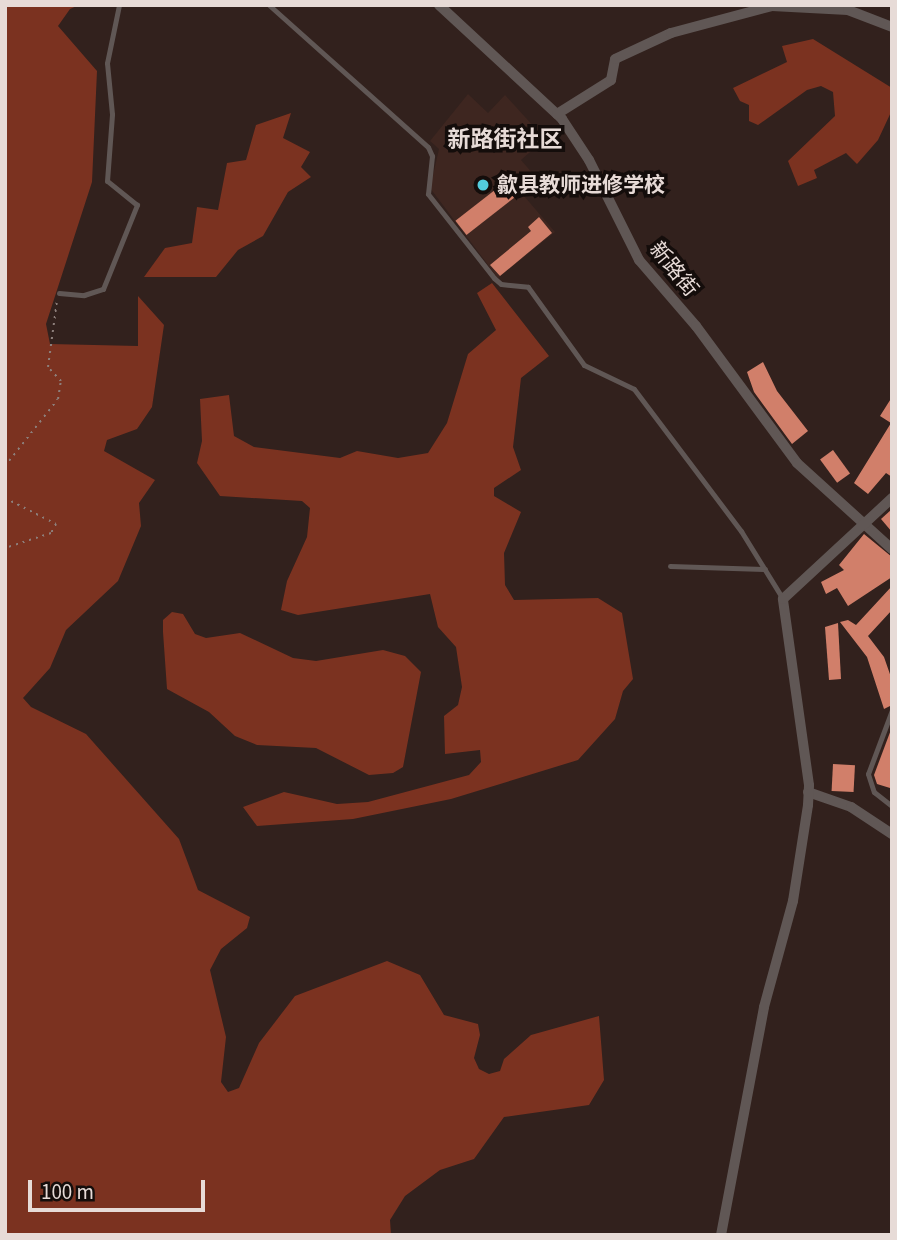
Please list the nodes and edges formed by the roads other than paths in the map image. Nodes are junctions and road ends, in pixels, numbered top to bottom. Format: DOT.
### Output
graph roads {
  1 [pos="119,5"];
  2 [pos="269,5"];
  3 [pos="439,5"];
  4 [pos="892,27"];
  5 [pos="557,114"];
  6 [pos="59,293"];
  7 [pos="892,498"];
  8 [pos="862,523"];
  9 [pos="892,549"];
  10 [pos="670,566"];
  11 [pos="765,569"];
  12 [pos="783,599"];
  13 [pos="892,710"];
  14 [pos="808,792"];
  15 [pos="892,806"];
  16 [pos="892,834"];
  17 [pos="721,1235"];
  1 -- 6 [label="lane"];
  2 -- 11 [label="lane"];
  3 -- 5 [label="street, 新路街"];
  4 -- 5 [label="street"];
  5 -- 8 [label="street, 新路街"];
  7 -- 8 [label="street"];
  8 -- 9 [label="street, 新路街"];
  8 -- 12 [label="street"];
  10 -- 11 [label="lane"];
  11 -- 12 [label="lane"];
  12 -- 14 [label="street"];
  13 -- 15 [label="lane"];
  14 -- 16 [label="street"];
  14 -- 17 [label="street"];
}
